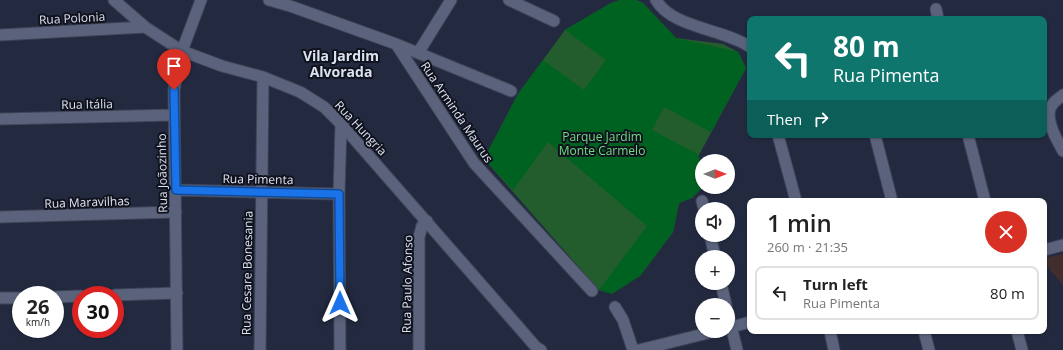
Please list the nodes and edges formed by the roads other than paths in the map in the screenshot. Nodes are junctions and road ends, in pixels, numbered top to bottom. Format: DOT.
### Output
graph roads {
  1 [pos="114,0"];
  2 [pos="201,0"];
  3 [pos="269,0"];
  4 [pos="451,0"];
  5 [pos="508,0"];
  6 [pos="656,0"];
  7 [pos="554,21"];
  8 [pos="145,27"];
  9 [pos="0,35"];
  10 [pos="396,44"];
  11 [pos="747,45"];
  12 [pos="182,51"];
  13 [pos="418,53"];
  14 [pos="263,77"];
  15 [pos="511,90"];
  16 [pos="1059,98"];
  17 [pos="174,115"];
  18 [pos="0,119"];
  19 [pos="341,124"];
  20 [pos="779,138"];
  21 [pos="876,138"];
  22 [pos="969,138"];
  23 [pos="1063,151"];
  24 [pos="176,190"];
  25 [pos="261,193"];
  26 [pos="339,194"];
  27 [pos="795,198"];
  28 [pos="891,198"];
  29 [pos="984,198"];
  30 [pos="176,212"];
  31 [pos="0,218"];
  32 [pos="427,221"];
  33 [pos="1063,245"];
  34 [pos="1047,249"];
  35 [pos="592,291"];
  36 [pos="177,293"];
  37 [pos="124,295"];
  38 [pos="0,298"];
  39 [pos="12,298"];
  40 [pos="614,307"];
  41 [pos="747,323"];
  42 [pos="735,326"];
  43 [pos="831,334"];
  44 [pos="925,334"];
  45 [pos="1018,334"];
  46 [pos="695,336"];
  47 [pos="733,338"];
  48 [pos="538,349"];
  49 [pos="177,350"];
  50 [pos="260,350"];
  51 [pos="340,350"];
  52 [pos="419,350"];
  53 [pos="633,350"];
  54 [pos="639,350"];
  55 [pos="737,350"];
  56 [pos="834,350"];
  57 [pos="929,350"];
  58 [pos="1022,350"];
  1 -- 8 [label="street, Rua Hungria"];
  2 -- 12 [label="street, Rua Joãozinho"];
  3 -- 10 [label="street"];
  4 -- 13 [label="street"];
  5 -- 7 [label="street"];
  6 -- 11 [label="street"];
  8 -- 9 [label="street, Rua Polonia"];
  8 -- 12 [label="street, Rua Hungria"];
  10 -- 13 [label="street"];
  10 -- 35 [label="street, Rua Arminda Maurus"];
  12 -- 14 [label="street, Rua Hungria"];
  12 -- 17 [label="street, Rua Joãozinho"];
  13 -- 15 [label="street"];
  14 -- 19 [label="street, Rua Hungria"];
  14 -- 25 [label="street, Rua Cesare Bonesania"];
  16 -- 23 [label="street"];
  17 -- 18 [label="street, Rua Itália"];
  17 -- 24 [label="street, Rua Joãozinho"];
  19 -- 26 [label="street"];
  19 -- 32 [label="street, Rua Hungria"];
  20 -- 27 [label="street"];
  21 -- 28 [label="street"];
  22 -- 29 [label="street"];
  24 -- 25 [label="street, Rua Pimenta"];
  24 -- 30 [label="street, Rua Joãozinho"];
  25 -- 26 [label="street, Rua Pimenta"];
  25 -- 50 [label="street, Rua Cesare Bonesania"];
  26 -- 51 [label="street"];
  30 -- 31 [label="street, Rua Maravilhas"];
  30 -- 36 [label="street, Rua Joãozinho"];
  32 -- 48 [label="street, Rua Hungria"];
  32 -- 52 [label="street, Rua Paulo Afonso"];
  33 -- 34 [label="street"];
  36 -- 37 [label="street"];
  36 -- 49 [label="street, Rua Joãozinho"];
  38 -- 39 [label="street"];
  40 -- 53 [label="street"];
  41 -- 42 [label="street"];
  43 -- 56 [label="street"];
  44 -- 57 [label="street"];
  45 -- 58 [label="street"];
  46 -- 54 [label="street"];
  47 -- 55 [label="street"];
}
